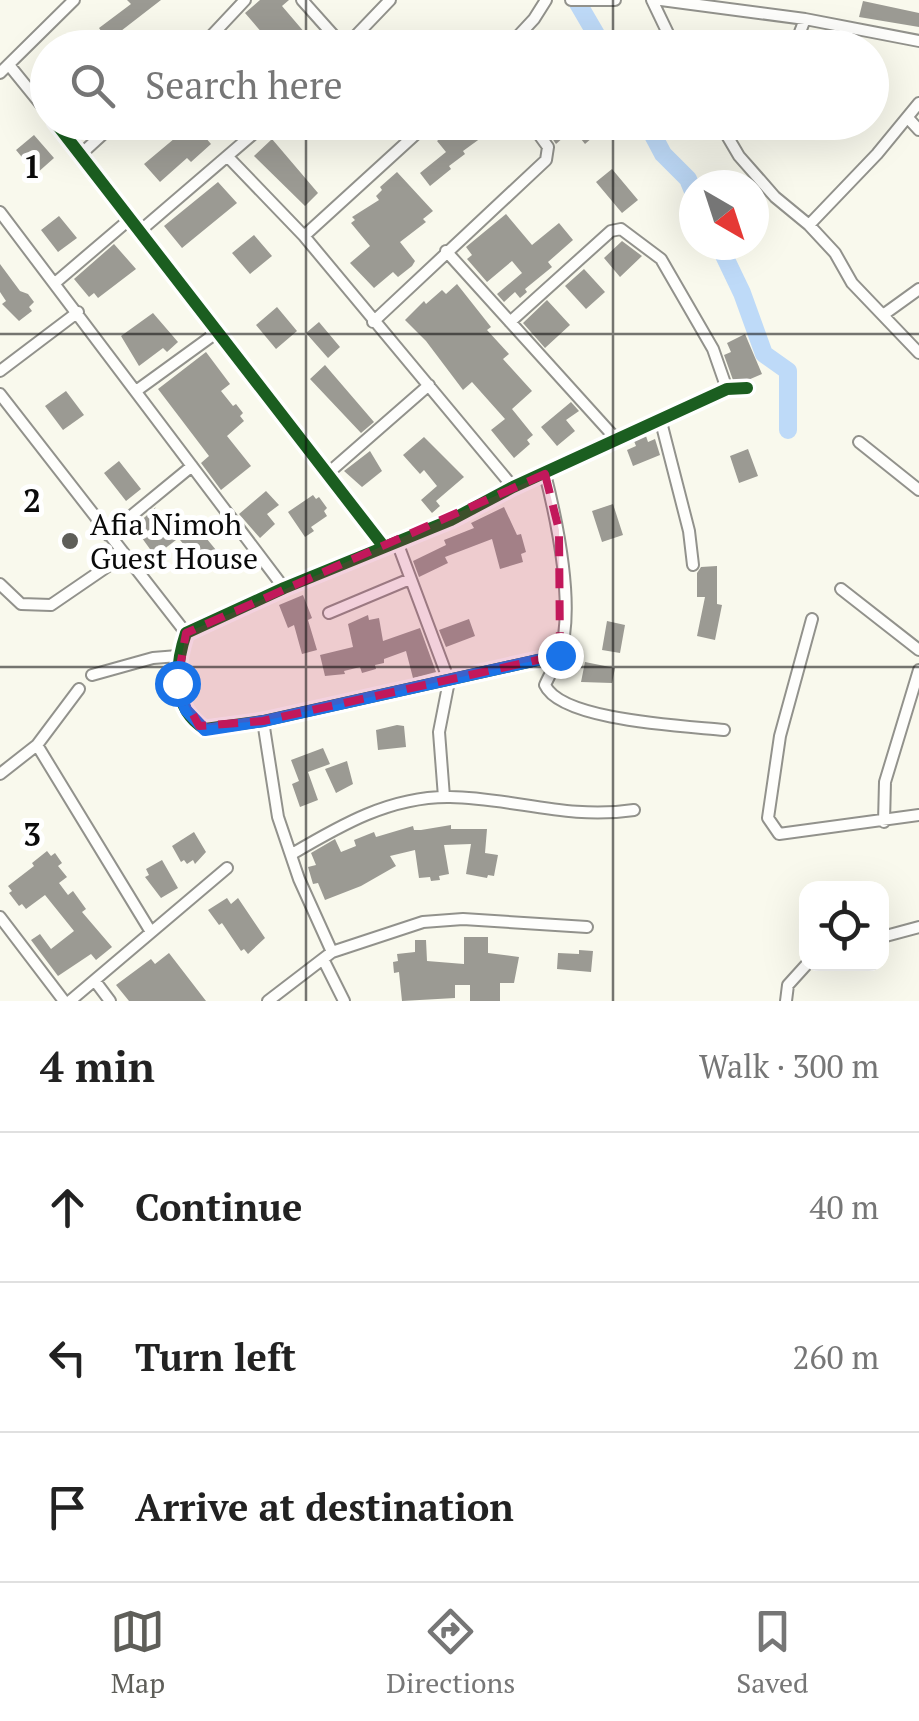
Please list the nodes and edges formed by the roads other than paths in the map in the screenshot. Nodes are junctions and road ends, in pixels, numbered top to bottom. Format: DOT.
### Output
graph roads {
  1 [pos="74,0"];
  2 [pos="245,0"];
  3 [pos="302,0"];
  4 [pos="390,0"];
  5 [pos="546,0"];
  6 [pos="574,0"];
  7 [pos="615,0"];
  8 [pos="652,0"];
  9 [pos="661,0"];
  10 [pos="806,19"];
  11 [pos="44,30"];
  12 [pos="217,30"];
  13 [pos="329,30"];
  14 [pos="361,30"];
  15 [pos="524,30"];
  16 [pos="666,30"];
  17 [pos="801,30"];
  18 [pos="862,30"];
  19 [pos="889,35"];
  20 [pos="919,41"];
  21 [pos="30,43"];
  22 [pos="4,69"];
  23 [pos="30,95"];
  24 [pos="919,103"];
  25 [pos="908,118"];
  26 [pos="919,130"];
  27 [pos="889,139"];
  28 [pos="69,140"];
  29 [pos="96,140"];
  30 [pos="248,140"];
  31 [pos="409,140"];
  32 [pos="543,140"];
  33 [pos="730,140"];
  34 [pos="888,140"];
  35 [pos="80,154"];
  36 [pos="229,158"];
  37 [pos="0,212"];
  38 [pos="130,219"];
  39 [pos="809,225"];
  40 [pos="140,231"];
  41 [pos="304,236"];
  42 [pos="446,251"];
  43 [pos="55,283"];
  44 [pos="919,289"];
  45 [pos="78,312"];
  46 [pos="882,315"];
  47 [pos="373,322"];
  48 [pos="510,322"];
  49 [pos="216,334"];
  50 [pos="919,353"];
  51 [pos="0,371"];
  52 [pos="429,385"];
  53 [pos="747,388"];
  54 [pos="727,389"];
  55 [pos="136,392"];
  56 [pos="0,394"];
  57 [pos="661,422"];
  58 [pos="617,440"];
  59 [pos="859,442"];
  60 [pos="192,466"];
  61 [pos="545,474"];
  62 [pos="326,475"];
  63 [pos="513,488"];
  64 [pos="919,490"];
  65 [pos="108,535"];
  66 [pos="397,542"];
  67 [pos="384,548"];
  68 [pos="124,555"];
  69 [pos="693,565"];
  70 [pos="410,579"];
  71 [pos="0,584"];
  72 [pos="284,588"];
  73 [pos="841,589"];
  74 [pos="329,614"];
  75 [pos="812,618"];
  76 [pos="186,633"];
  77 [pos="919,650"];
  78 [pos="560,655"];
  79 [pos="178,656"];
  80 [pos="919,670"];
  81 [pos="92,675"];
  82 [pos="449,681"];
  83 [pos="79,689"];
  84 [pos="264,721"];
  85 [pos="724,730"];
  86 [pos="37,745"];
  87 [pos="0,774"];
  88 [pos="444,798"];
  89 [pos="634,810"];
  90 [pos="919,815"];
  91 [pos="884,822"];
  92 [pos="292,854"];
  93 [pos="227,868"];
  94 [pos="0,917"];
  95 [pos="587,927"];
  96 [pos="919,927"];
  97 [pos="151,932"];
  98 [pos="889,935"];
  99 [pos="327,956"];
  100 [pos="801,971"];
  101 [pos="95,981"];
  102 [pos="67,1001"];
  103 [pos="110,1001"];
  104 [pos="268,1001"];
  105 [pos="344,1001"];
  106 [pos="786,1001"];
  1 -- 11 [label="street"];
  2 -- 12 [label="street"];
  3 -- 13 [label="street"];
  4 -- 14 [label="street"];
  5 -- 15 [label="street"];
  6 -- 7 [label="street"];
  8 -- 16 [label="street"];
  9 -- 10 [label="street"];
  10 -- 17 [label="street"];
  10 -- 18 [label="street"];
  19 -- 20 [label="street"];
  21 -- 22 [label="street"];
  22 -- 23 [label="street"];
  24 -- 25 [label="street"];
  25 -- 26 [label="street"];
  25 -- 27 [label="street"];
  28 -- 35 [label="street"];
  29 -- 35 [label="street"];
  30 -- 36 [label="street"];
  31 -- 41 [label="street"];
  32 -- 42 [label="street"];
  33 -- 39 [label="street"];
  34 -- 39 [label="street"];
  35 -- 38 [label="street"];
  36 -- 40 [label="street"];
  36 -- 41 [label="street"];
  37 -- 43 [label="street"];
  38 -- 40 [label="street"];
  38 -- 43 [label="street"];
  39 -- 46 [label="street"];
  40 -- 49 [label="street"];
  41 -- 47 [label="street"];
  42 -- 47 [label="street"];
  42 -- 48 [label="street"];
  43 -- 45 [label="street"];
  44 -- 46 [label="street"];
  45 -- 51 [label="street"];
  45 -- 55 [label="street"];
  46 -- 50 [label="street"];
  47 -- 52 [label="street"];
  48 -- 54 [label="street"];
  48 -- 58 [label="street"];
  49 -- 55 [label="street"];
  49 -- 62 [label="street"];
  52 -- 62 [label="street"];
  52 -- 63 [label="street"];
  53 -- 54 [label="street"];
  54 -- 57 [label="street"];
  55 -- 60 [label="street"];
  56 -- 65 [label="street"];
  57 -- 58 [label="street"];
  57 -- 69 [label="street"];
  58 -- 61 [label="street"];
  59 -- 64 [label="street"];
  60 -- 65 [label="street"];
  60 -- 72 [label="street"];
  61 -- 63 [label="street"];
  61 -- 78 [label="street"];
  62 -- 67 [label="street"];
  63 -- 66 [label="street"];
  65 -- 68 [label="street"];
  66 -- 67 [label="street"];
  66 -- 70 [label="street"];
  67 -- 72 [label="street"];
  68 -- 71 [label="street"];
  68 -- 76 [label="street"];
  70 -- 74 [label="street"];
  70 -- 82 [label="street"];
  72 -- 76 [label="street"];
  73 -- 77 [label="street"];
  75 -- 91 [label="street"];
  76 -- 79 [label="street"];
  78 -- 82 [label="street"];
  78 -- 85 [label="street"];
  79 -- 81 [label="street"];
  79 -- 84 [label="street"];
  80 -- 91 [label="street"];
  82 -- 84 [label="street"];
  82 -- 88 [label="street"];
  83 -- 86 [label="street"];
  84 -- 92 [label="street"];
  86 -- 87 [label="street"];
  86 -- 97 [label="street"];
  88 -- 89 [label="street"];
  88 -- 92 [label="street"];
  90 -- 91 [label="street"];
  92 -- 99 [label="street"];
  93 -- 97 [label="street"];
  94 -- 102 [label="street"];
  95 -- 99 [label="street"];
  96 -- 98 [label="street"];
  97 -- 101 [label="street"];
  99 -- 104 [label="street"];
  99 -- 105 [label="street"];
  100 -- 106 [label="street"];
  101 -- 102 [label="street"];
  101 -- 103 [label="street"];
}
